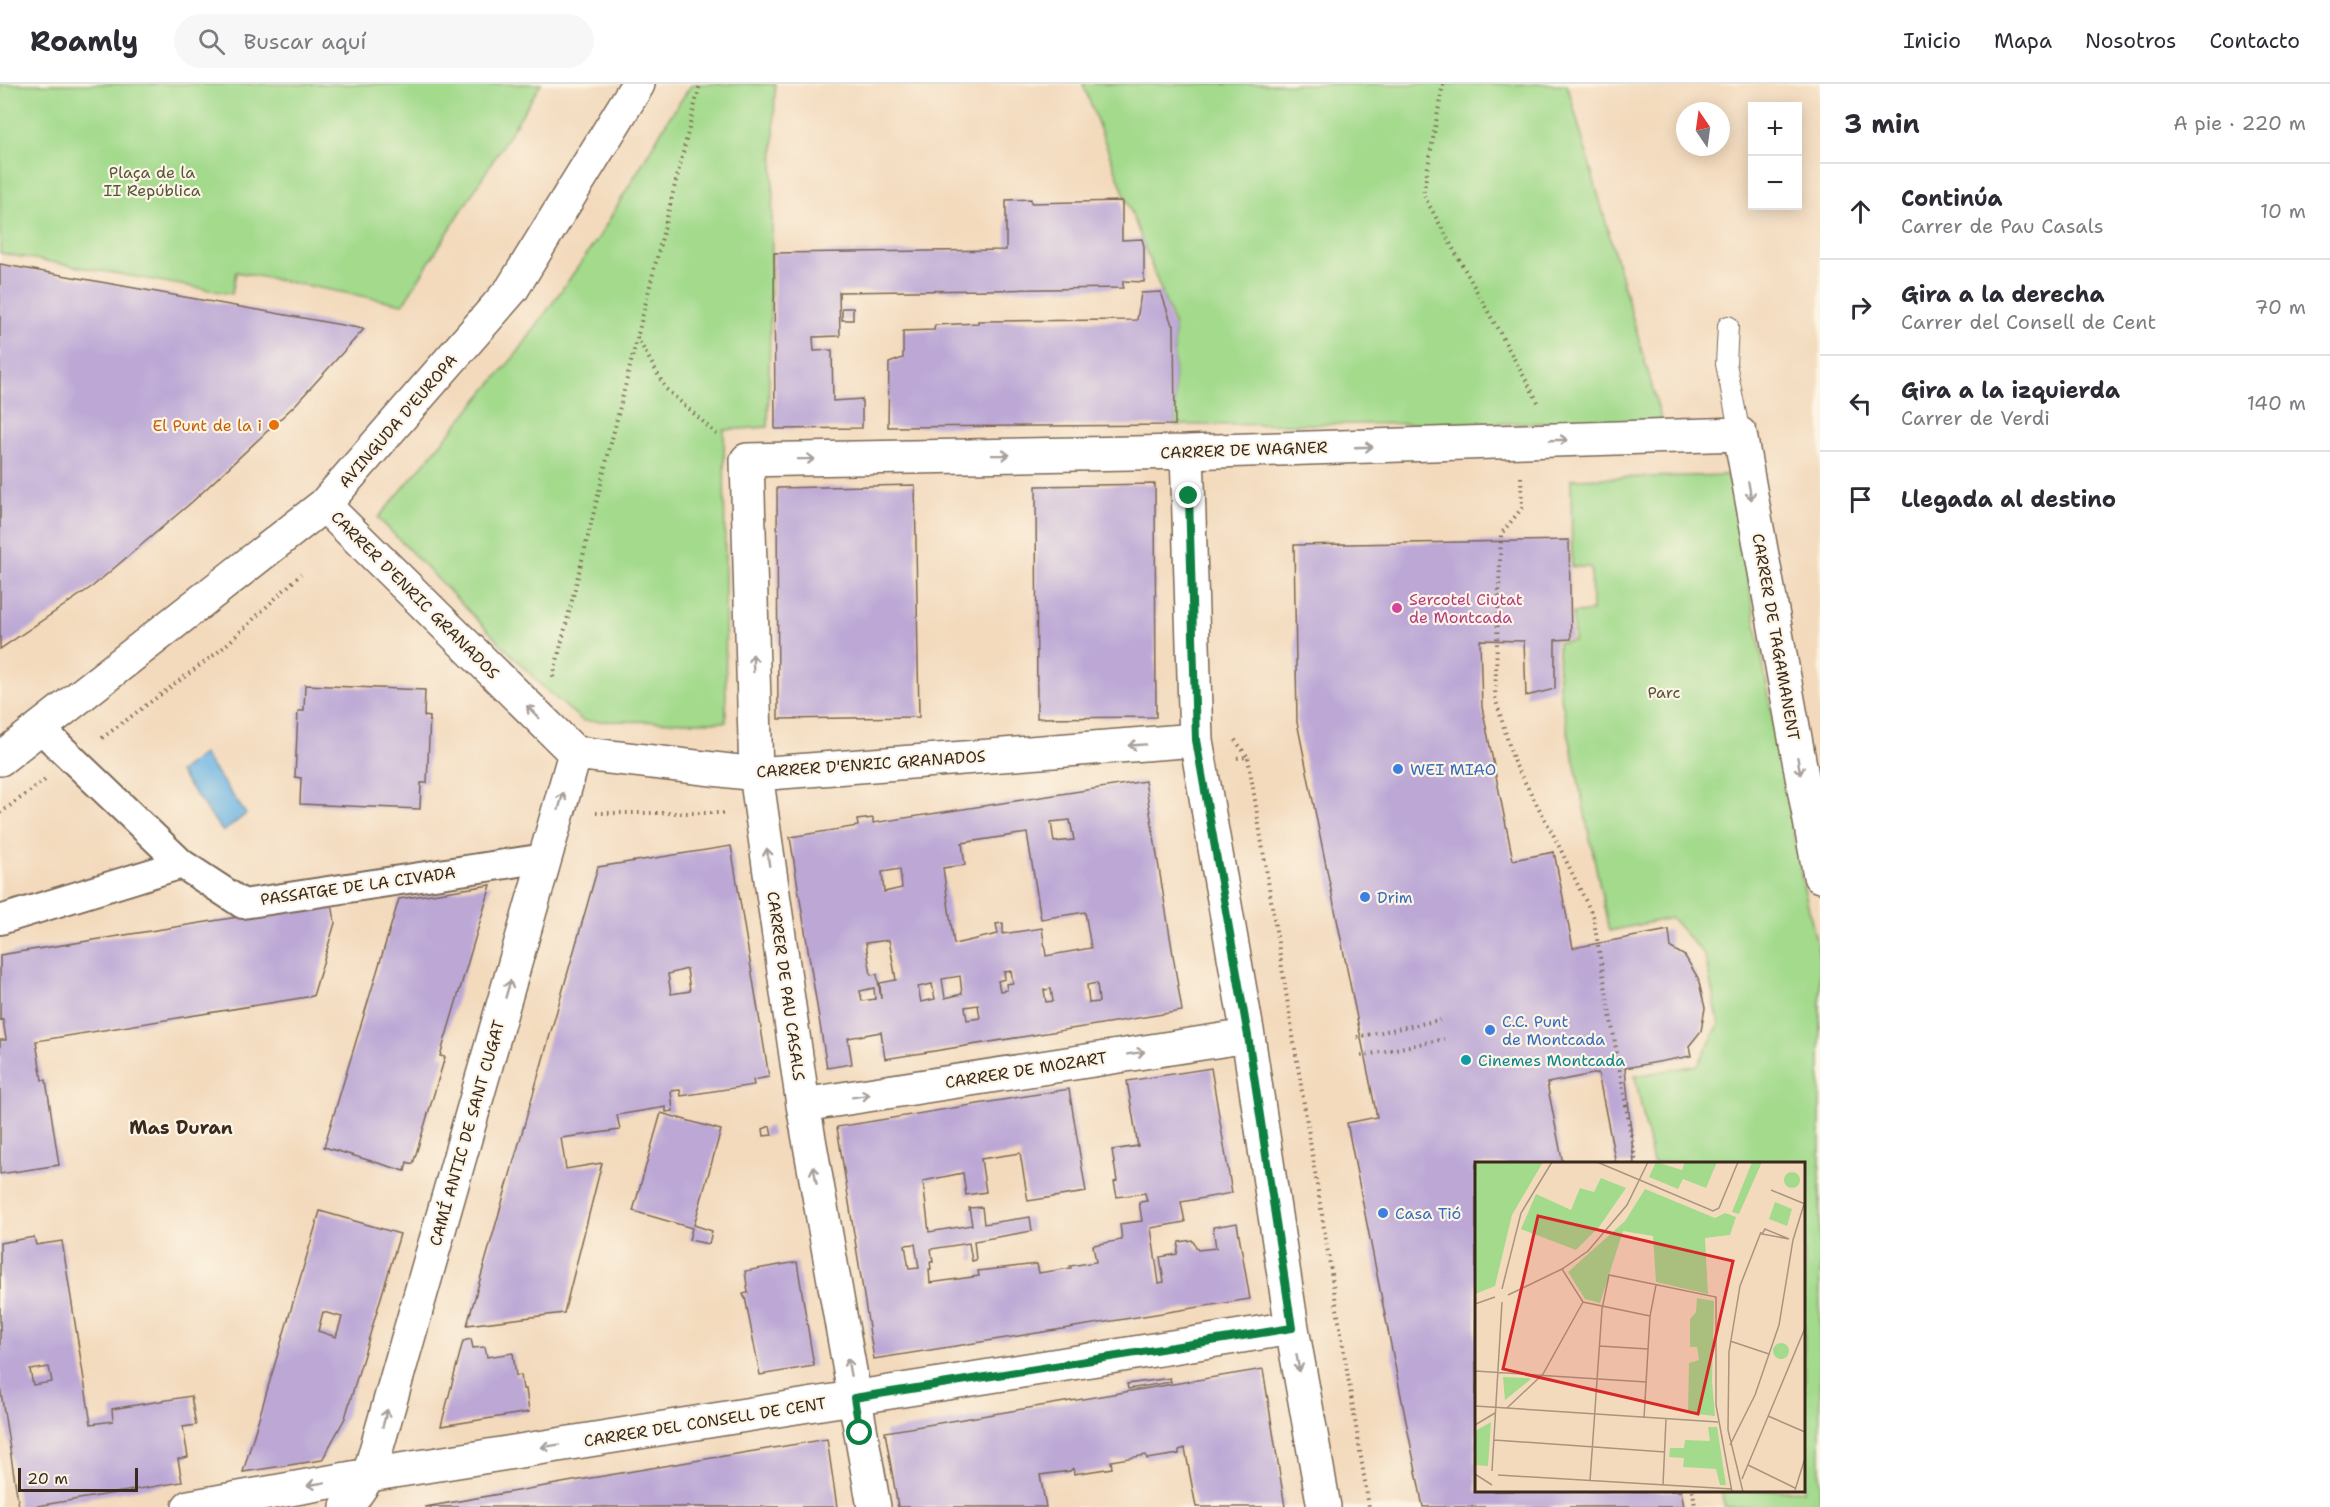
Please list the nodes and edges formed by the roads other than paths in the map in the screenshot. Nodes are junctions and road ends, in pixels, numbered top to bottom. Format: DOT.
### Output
graph roads {
  1 [pos="638,84"];
  2 [pos="1728,326"];
  3 [pos="1740,434"];
  4 [pos="1187,452"];
  5 [pos="747,460"];
  6 [pos="324,506"];
  7 [pos="40,728"];
  8 [pos="1197,750"];
  9 [pos="575,753"];
  10 [pos="0,759"];
  11 [pos="756,774"];
  12 [pos="545,858"];
  13 [pos="182,864"];
  14 [pos="1820,876"];
  15 [pos="0,920"];
  16 [pos="1248,1036"];
  17 [pos="803,1105"];
  18 [pos="1292,1328"];
  19 [pos="854,1398"];
  20 [pos="369,1475"];
  21 [pos="189,1507"];
  22 [pos="347,1507"];
  23 [pos="874,1507"];
  24 [pos="1324,1507"];
  1 -- 6 [label="street, AVINGUDA D'EUROPA"];
  2 -- 3 [label="lane"];
  4 -- 3 [label="street, CARRER DE WAGNER, one-way"];
  3 -- 14 [label="street, CARRER DE TAGAMANENT, one-way"];
  5 -- 4 [label="street, CARRER DE WAGNER, one-way"];
  4 -- 8 [label="street"];
  11 -- 5 [label="street, CARRER DE PAU CASALS, one-way"];
  6 -- 7 [label="street, AVINGUDA D'EUROPA"];
  9 -- 6 [label="street, CARRER D'ENRIC GRANADOS, one-way"];
  7 -- 10 [label="street, AVINGUDA D'EUROPA"];
  7 -- 13 [label="street, PASSATGE DE LA CIVADA"];
  8 -- 11 [label="street, CARRER D'ENRIC GRANADOS, one-way"];
  8 -- 16 [label="street"];
  9 -- 11 [label="street, CARRER D'ENRIC GRANADOS"];
  12 -- 9 [label="street, CAMÍ ANTIC DE SANT CUGAT, one-way"];
  17 -- 11 [label="street, CARRER DE PAU CASALS, one-way"];
  12 -- 13 [label="street, PASSATGE DE LA CIVADA"];
  20 -- 12 [label="street, CAMÍ ANTIC DE SANT CUGAT, one-way"];
  13 -- 15 [label="street"];
  17 -- 16 [label="street, CARRER DE MOZART, one-way"];
  16 -- 18 [label="street"];
  19 -- 17 [label="street, CARRER DE PAU CASALS, one-way"];
  18 -- 19 [label="street, CARRER DEL CONSELL DE CENT"];
  18 -- 24 [label="street, one-way"];
  19 -- 20 [label="street, CARRER DEL CONSELL DE CENT, one-way"];
  19 -- 23 [label="street, CARRER DE PAU CASALS"];
  20 -- 21 [label="street, CARRER DEL CONSELL DE CENT, one-way"];
  20 -- 22 [label="street, CAMÍ ANTIC DE SANT CUGAT"];
}
